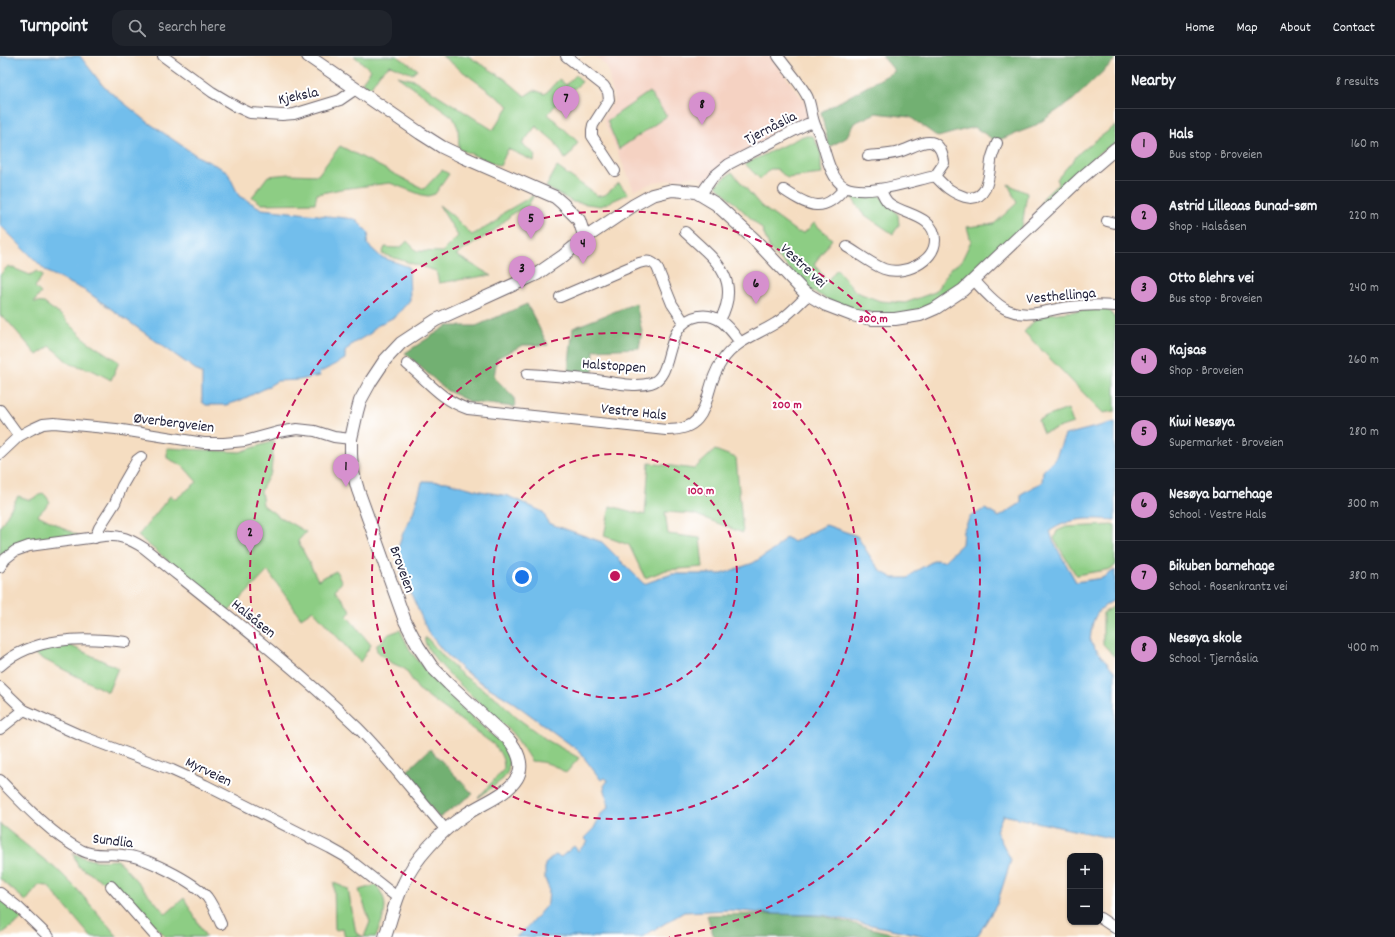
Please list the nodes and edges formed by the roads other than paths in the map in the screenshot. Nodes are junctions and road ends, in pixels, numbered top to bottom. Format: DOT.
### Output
graph roads {
  1 [pos="163,56"];
  2 [pos="308,56"];
  3 [pos="566,56"];
  4 [pos="778,56"];
  5 [pos="356,89"];
  6 [pos="814,123"];
  7 [pos="997,143"];
  8 [pos="1115,149"];
  9 [pos="868,156"];
  10 [pos="615,171"];
  11 [pos="935,176"];
  12 [pos="845,187"];
  13 [pos="880,189"];
  14 [pos="784,190"];
  15 [pos="701,194"];
  16 [pos="579,220"];
  17 [pos="596,230"];
  18 [pos="685,232"];
  19 [pos="585,238"];
  20 [pos="847,247"];
  21 [pos="974,280"];
  22 [pos="808,295"];
  23 [pos="560,297"];
  24 [pos="1115,306"];
  25 [pos="720,320"];
  26 [pos="684,322"];
  27 [pos="740,342"];
  28 [pos="407,364"];
  29 [pos="527,374"];
  30 [pos="0,410"];
  31 [pos="19,436"];
  32 [pos="351,439"];
  33 [pos="0,454"];
  34 [pos="141,457"];
  35 [pos="95,538"];
  36 [pos="0,567"];
  37 [pos="126,642"];
  38 [pos="0,666"];
  39 [pos="0,687"];
  40 [pos="24,710"];
  41 [pos="0,729"];
  42 [pos="0,780"];
  43 [pos="446,830"];
  44 [pos="111,886"];
  45 [pos="0,893"];
  46 [pos="398,898"];
  47 [pos="1103,920"];
  48 [pos="221,924"];
  49 [pos="1115,928"];
  50 [pos="49,937"];
  51 [pos="156,937"];
  52 [pos="385,937"];
  1 -- 5 [label="street, Kjeksla"];
  2 -- 5 [label="street"];
  3 -- 10 [label="street"];
  4 -- 6 [label="street, Tjernåslia"];
  5 -- 16 [label="street"];
  6 -- 12 [label="street"];
  6 -- 15 [label="street, Tjernåslia"];
  7 -- 11 [label="street"];
  8 -- 21 [label="street, Vestre vei"];
  9 -- 11 [label="street"];
  11 -- 13 [label="street"];
  12 -- 13 [label="street"];
  12 -- 14 [label="street"];
  13 -- 20 [label="street"];
  15 -- 17 [label="street, Vestre vei"];
  15 -- 22 [label="street, Vestre vei"];
  16 -- 17 [label="street"];
  16 -- 19 [label="street"];
  17 -- 19 [label="street, Vestre vei"];
  18 -- 25 [label="street"];
  19 -- 32 [label="street, Broveien"];
  21 -- 22 [label="street, Vestre vei"];
  21 -- 24 [label="street, Vesthellinga"];
  22 -- 27 [label="street, Vestre Hals"];
  23 -- 26 [label="street"];
  25 -- 26 [label="street"];
  25 -- 27 [label="street"];
  26 -- 29 [label="street, Halstoppen"];
  27 -- 28 [label="street, Vestre Hals"];
  30 -- 31 [label="street"];
  31 -- 32 [label="street, Øverbergveien"];
  31 -- 33 [label="street, Øverbergveien"];
  32 -- 43 [label="street, Broveien"];
  34 -- 35 [label="street"];
  35 -- 36 [label="street, Halsåsen"];
  35 -- 43 [label="street, Halsåsen"];
  37 -- 38 [label="street"];
  39 -- 40 [label="street, Myrveien"];
  40 -- 41 [label="street"];
  40 -- 46 [label="street, Myrveien"];
  42 -- 48 [label="street, Sundlia"];
  43 -- 46 [label="street, Broveien"];
  44 -- 51 [label="street"];
  45 -- 50 [label="street"];
  46 -- 52 [label="street, Broveien"];
  47 -- 49 [label="street"];
}
